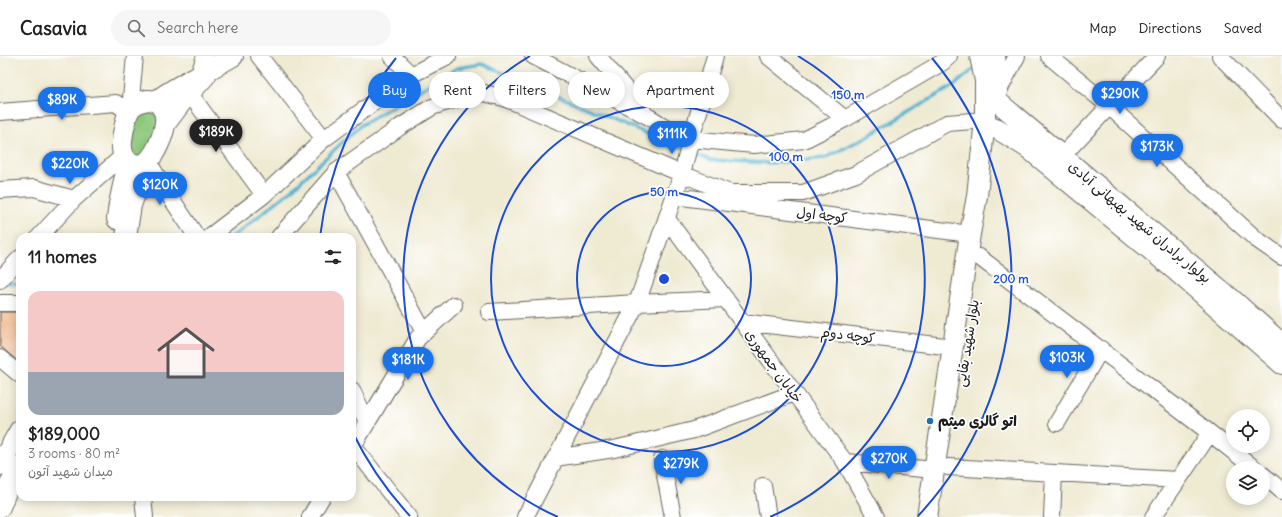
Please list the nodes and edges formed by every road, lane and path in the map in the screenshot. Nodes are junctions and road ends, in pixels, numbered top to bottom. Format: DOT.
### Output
graph roads {
  1 [pos="233,56"];
  2 [pos="259,56"];
  3 [pos="392,56"];
  4 [pos="448,56"];
  5 [pos="533,56"];
  6 [pos="598,56"];
  7 [pos="768,56"];
  8 [pos="980,56"];
  9 [pos="1017,56"];
  10 [pos="1049,56"];
  11 [pos="1220,56"];
  12 [pos="713,57"];
  13 [pos="135,58"];
  14 [pos="943,58"];
  15 [pos="1149,59"];
  16 [pos="205,66"];
  17 [pos="408,72"];
  18 [pos="417,72"];
  19 [pos="995,82"];
  20 [pos="190,94"];
  21 [pos="152,100"];
  22 [pos="1110,106"];
  23 [pos="368,107"];
  24 [pos="129,111"];
  25 [pos="0,112"];
  26 [pos="649,117"];
  27 [pos="845,118"];
  28 [pos="1282,120"];
  29 [pos="166,124"];
  30 [pos="990,124"];
  31 [pos="324,139"];
  32 [pos="690,140"];
  33 [pos="1062,156"];
  34 [pos="136,160"];
  35 [pos="336,172"];
  36 [pos="682,174"];
  37 [pos="130,187"];
  38 [pos="0,190"];
  39 [pos="264,195"];
  40 [pos="674,196"];
  41 [pos="74,199"];
  42 [pos="667,219"];
  43 [pos="43,233"];
  44 [pos="115,233"];
  45 [pos="127,233"];
  46 [pos="193,233"];
  47 [pos="214,233"];
  48 [pos="283,233"];
  49 [pos="970,234"];
  50 [pos="979,257"];
  51 [pos="1282,257"];
  52 [pos="16,262"];
  53 [pos="16,276"];
  54 [pos="1,278"];
  55 [pos="726,299"];
  56 [pos="16,303"];
  57 [pos="637,303"];
  58 [pos="0,304"];
  59 [pos="454,305"];
  60 [pos="489,312"];
  61 [pos="742,322"];
  62 [pos="424,332"];
  63 [pos="1282,344"];
  64 [pos="953,347"];
  65 [pos="1101,349"];
  66 [pos="0,358"];
  67 [pos="1282,364"];
  68 [pos="16,372"];
  69 [pos="794,393"];
  70 [pos="356,399"];
  71 [pos="367,422"];
  72 [pos="1058,423"];
  73 [pos="1210,433"];
  74 [pos="16,437"];
  75 [pos="356,440"];
  76 [pos="356,452"];
  77 [pos="554,458"];
  78 [pos="662,459"];
  79 [pos="1245,461"];
  80 [pos="845,462"];
  81 [pos="0,465"];
  82 [pos="941,468"];
  83 [pos="1054,473"];
  84 [pos="1178,480"];
  85 [pos="1270,481"];
  86 [pos="14,486"];
  87 [pos="762,486"];
  88 [pos="1282,491"];
  89 [pos="143,501"];
  90 [pos="320,501"];
  91 [pos="0,507"];
  92 [pos="145,517"];
  93 [pos="310,517"];
  94 [pos="409,517"];
  95 [pos="525,517"];
  96 [pos="672,517"];
  97 [pos="768,517"];
  98 [pos="876,517"];
  99 [pos="927,517"];
  100 [pos="940,517"];
  101 [pos="1052,517"];
  102 [pos="1153,517"];
  1 -- 16 [label="main road"];
  2 -- 31 [label="street"];
  3 -- 17 [label="street"];
  4 -- 18 [label="street"];
  5 -- 26 [label="street"];
  6 -- 26 [label="street"];
  7 -- 27 [label="street"];
  8 -- 19 [label="main road, بلوار شهید بقایی"];
  9 -- 19 [label="street"];
  10 -- 22 [label="street"];
  11 -- 28 [label="street"];
  12 -- 32 [label="street"];
  13 -- 21 [label="street"];
  13 -- 24 [label="street"];
  14 -- 27 [label="street"];
  15 -- 22 [label="street"];
  16 -- 20 [label="main road"];
  16 -- 21 [label="main road"];
  19 -- 30 [label="main road, بلوار شهید بقایی"];
  19 -- 33 [label="main road, بولوار برادران شهید بهبهانی آبادی"];
  20 -- 29 [label="main road"];
  20 -- 39 [label="street"];
  21 -- 24 [label="main road"];
  21 -- 29 [label="main road"];
  22 -- 33 [label="street"];
  22 -- 51 [label="street"];
  23 -- 31 [label="street"];
  24 -- 25 [label="street"];
  24 -- 34 [label="main road"];
  26 -- 32 [label="street"];
  27 -- 32 [label="street"];
  29 -- 34 [label="main road"];
  30 -- 36 [label="street"];
  30 -- 49 [label="main road, بلوار شهید بقایی"];
  30 -- 50 [label="main road, بلوار شهید بقایی"];
  30 -- 67 [label="main road, بولوار برادران شهید بهبهانی آبادی"];
  31 -- 39 [label="street"];
  32 -- 36 [label="street"];
  33 -- 63 [label="main road, بولوار برادران شهید بهبهانی آبادی"];
  34 -- 37 [label="main road"];
  34 -- 41 [label="street"];
  34 -- 46 [label="street"];
  35 -- 36 [label="street"];
  35 -- 48 [label="street"];
  35 -- 62 [label="street"];
  36 -- 40 [label="street"];
  37 -- 44 [label="main road"];
  37 -- 45 [label="main road"];
  38 -- 41 [label="street"];
  39 -- 47 [label="street"];
  40 -- 42 [label="street"];
  40 -- 49 [label="street, کوچه اول"];
  41 -- 43 [label="street"];
  42 -- 55 [label="street, خیابان جمهوری"];
  42 -- 57 [label="street"];
  49 -- 64 [label="main road, بلوار شهید بقایی"];
  50 -- 65 [label="street"];
  50 -- 82 [label="main road, بلوار شهید بقایی"];
  52 -- 54 [label="street"];
  53 -- 54 [label="street"];
  55 -- 57 [label="street"];
  55 -- 61 [label="street, خیابان جمهوری"];
  56 -- 58 [label="street"];
  57 -- 60 [label="street"];
  57 -- 77 [label="street"];
  59 -- 62 [label="street"];
  61 -- 64 [label="street, کوچه دوم"];
  61 -- 69 [label="street, خیابان جمهوری"];
  62 -- 71 [label="street"];
  64 -- 82 [label="main road, بلوار شهید بقایی"];
  65 -- 72 [label="street"];
  65 -- 73 [label="street"];
  66 -- 68 [label="street"];
  69 -- 77 [label="street"];
  69 -- 80 [label="street, خیابان جمهوری"];
  70 -- 71 [label="street"];
  71 -- 75 [label="street"];
  73 -- 79 [label="street"];
  73 -- 84 [label="street"];
  74 -- 81 [label="main road"];
  76 -- 94 [label="street"];
  77 -- 95 [label="street"];
  78 -- 96 [label="street"];
  80 -- 82 [label="street"];
  80 -- 98 [label="street, خیابان جمهوری"];
  82 -- 83 [label="street"];
  82 -- 99 [label="main road, بلوار شهید بقایی"];
  82 -- 100 [label="main road, بلوار شهید بقایی"];
  83 -- 84 [label="street"];
  83 -- 101 [label="street"];
  84 -- 102 [label="street"];
  85 -- 88 [label="street"];
  86 -- 91 [label="main road"];
  87 -- 97 [label="street"];
  89 -- 92 [label="street"];
  90 -- 93 [label="street"];
}
